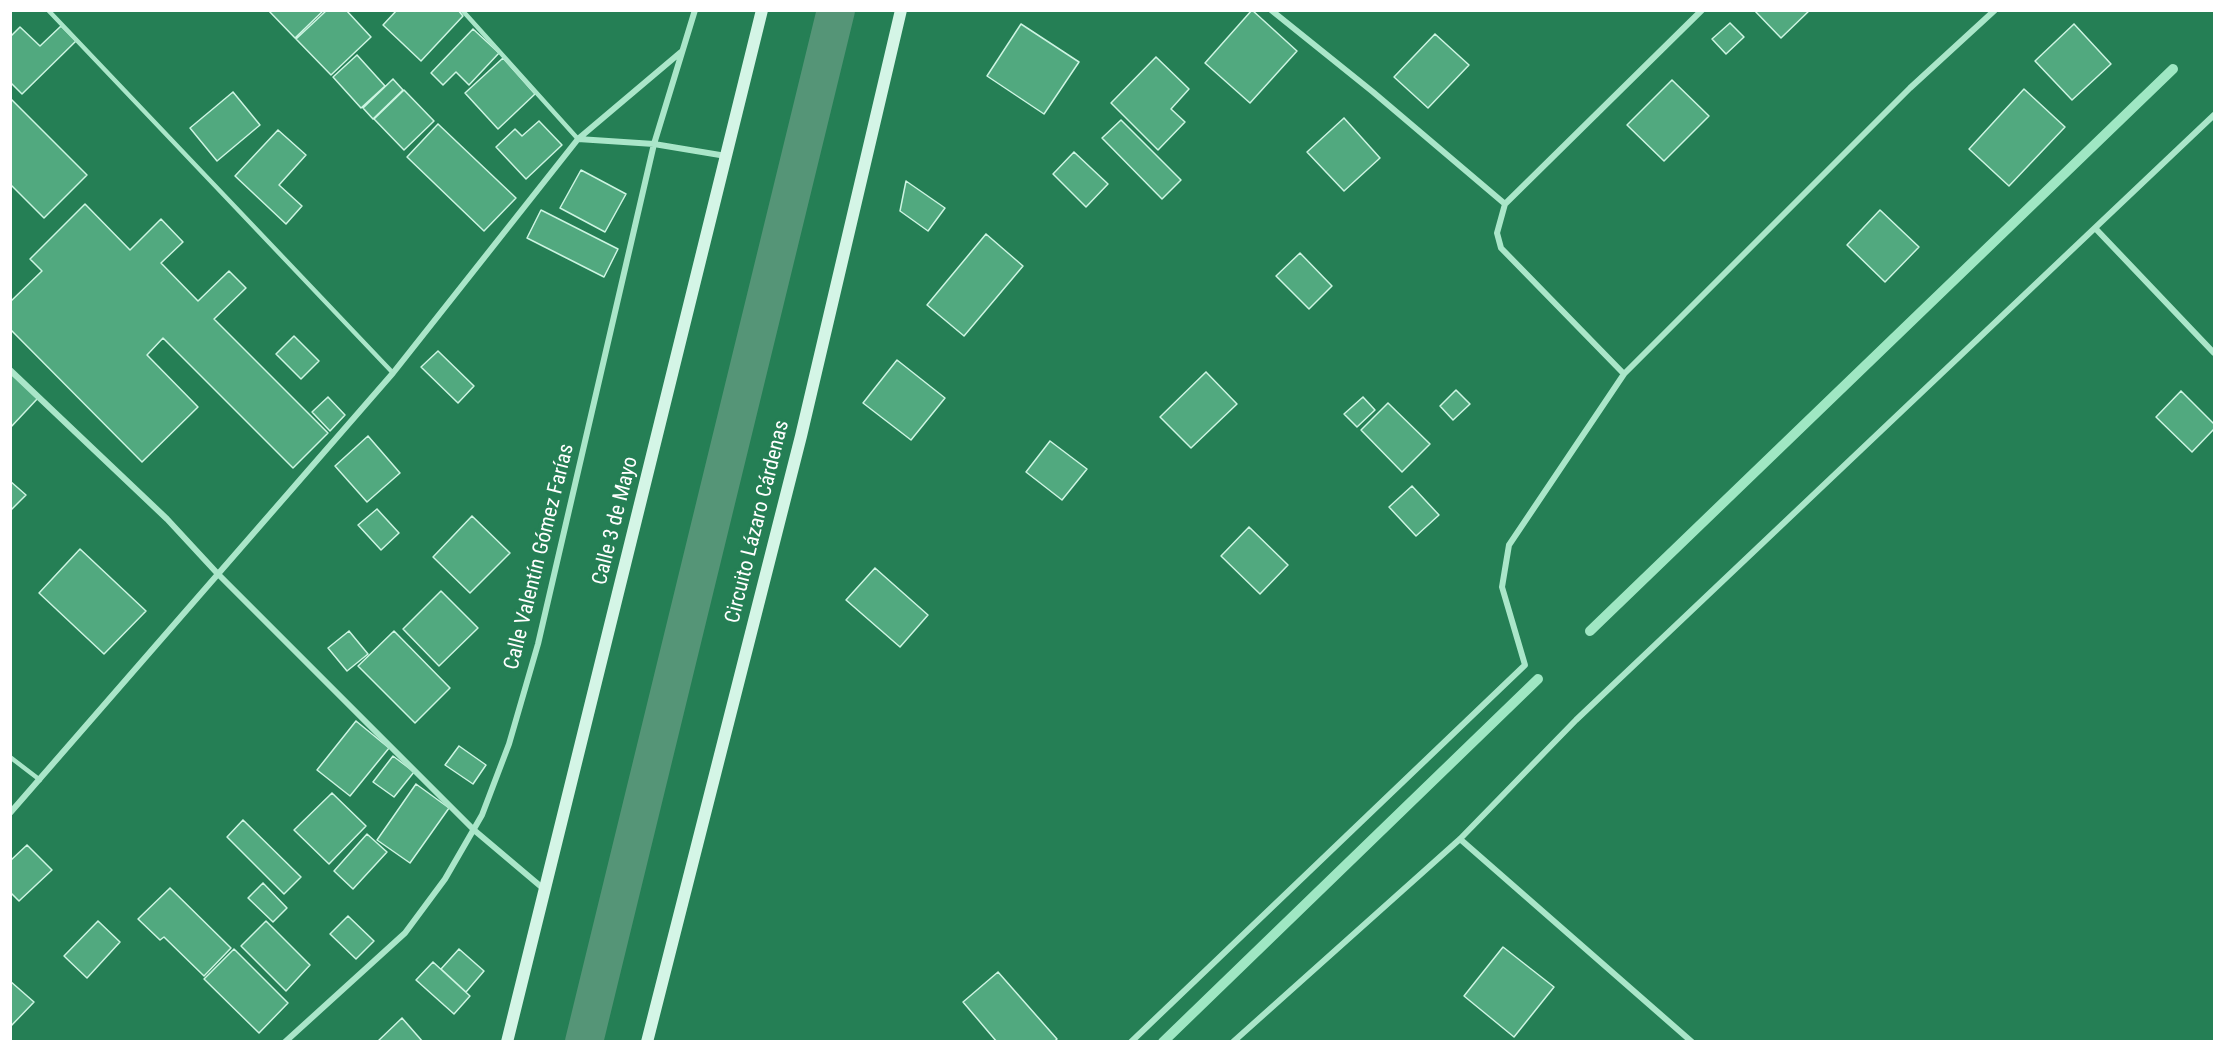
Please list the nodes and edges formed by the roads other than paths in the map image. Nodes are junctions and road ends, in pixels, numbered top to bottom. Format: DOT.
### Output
graph roads {
  1 [pos="48,10"];
  2 [pos="462,10"];
  3 [pos="694,10"];
  4 [pos="762,10"];
  5 [pos="901,10"];
  6 [pos="1270,10"];
  7 [pos="1702,10"];
  8 [pos="1995,10"];
  9 [pos="682,50"];
  10 [pos="2214,115"];
  11 [pos="578,139"];
  12 [pos="654,144"];
  13 [pos="726,156"];
  14 [pos="1505,204"];
  15 [pos="2095,228"];
  16 [pos="2214,352"];
  17 [pos="10,370"];
  18 [pos="393,373"];
  19 [pos="1624,374"];
  20 [pos="217,573"];
  21 [pos="10,757"];
  22 [pos="40,780"];
  23 [pos="10,813"];
  24 [pos="474,830"];
  25 [pos="1460,839"];
  26 [pos="544,890"];
  27 [pos="285,1041"];
  28 [pos="507,1041"];
  29 [pos="647,1041"];
  30 [pos="1131,1041"];
  31 [pos="1236,1041"];
  32 [pos="1692,1041"];
  1 -- 18 [label="lane"];
  2 -- 11 [label="lane"];
  3 -- 9 [label="street, Calle Valentín Gómez Farías"];
  4 -- 13 [label="street, Calle 3 de Mayo"];
  5 -- 29 [label="street, Circuito Lázaro Cárdenas"];
  6 -- 14 [label="street"];
  7 -- 14 [label="street"];
  8 -- 19 [label="street"];
  9 -- 11 [label="street"];
  9 -- 12 [label="street, Calle Valentín Gómez Farías"];
  10 -- 15 [label="street"];
  11 -- 12 [label="street"];
  11 -- 18 [label="street"];
  12 -- 13 [label="street"];
  12 -- 24 [label="street, Calle Valentín Gómez Farías"];
  13 -- 26 [label="street, Calle 3 de Mayo"];
  14 -- 19 [label="street"];
  15 -- 16 [label="street"];
  15 -- 25 [label="street"];
  17 -- 20 [label="street"];
  18 -- 20 [label="street"];
  19 -- 30 [label="street"];
  20 -- 22 [label="street"];
  20 -- 24 [label="street"];
  21 -- 22 [label="lane"];
  22 -- 23 [label="street"];
  24 -- 26 [label="street"];
  24 -- 27 [label="street, Calle Valentín Gómez Farías"];
  25 -- 31 [label="street"];
  25 -- 32 [label="street"];
  26 -- 28 [label="street, Calle 3 de Mayo"];
}
